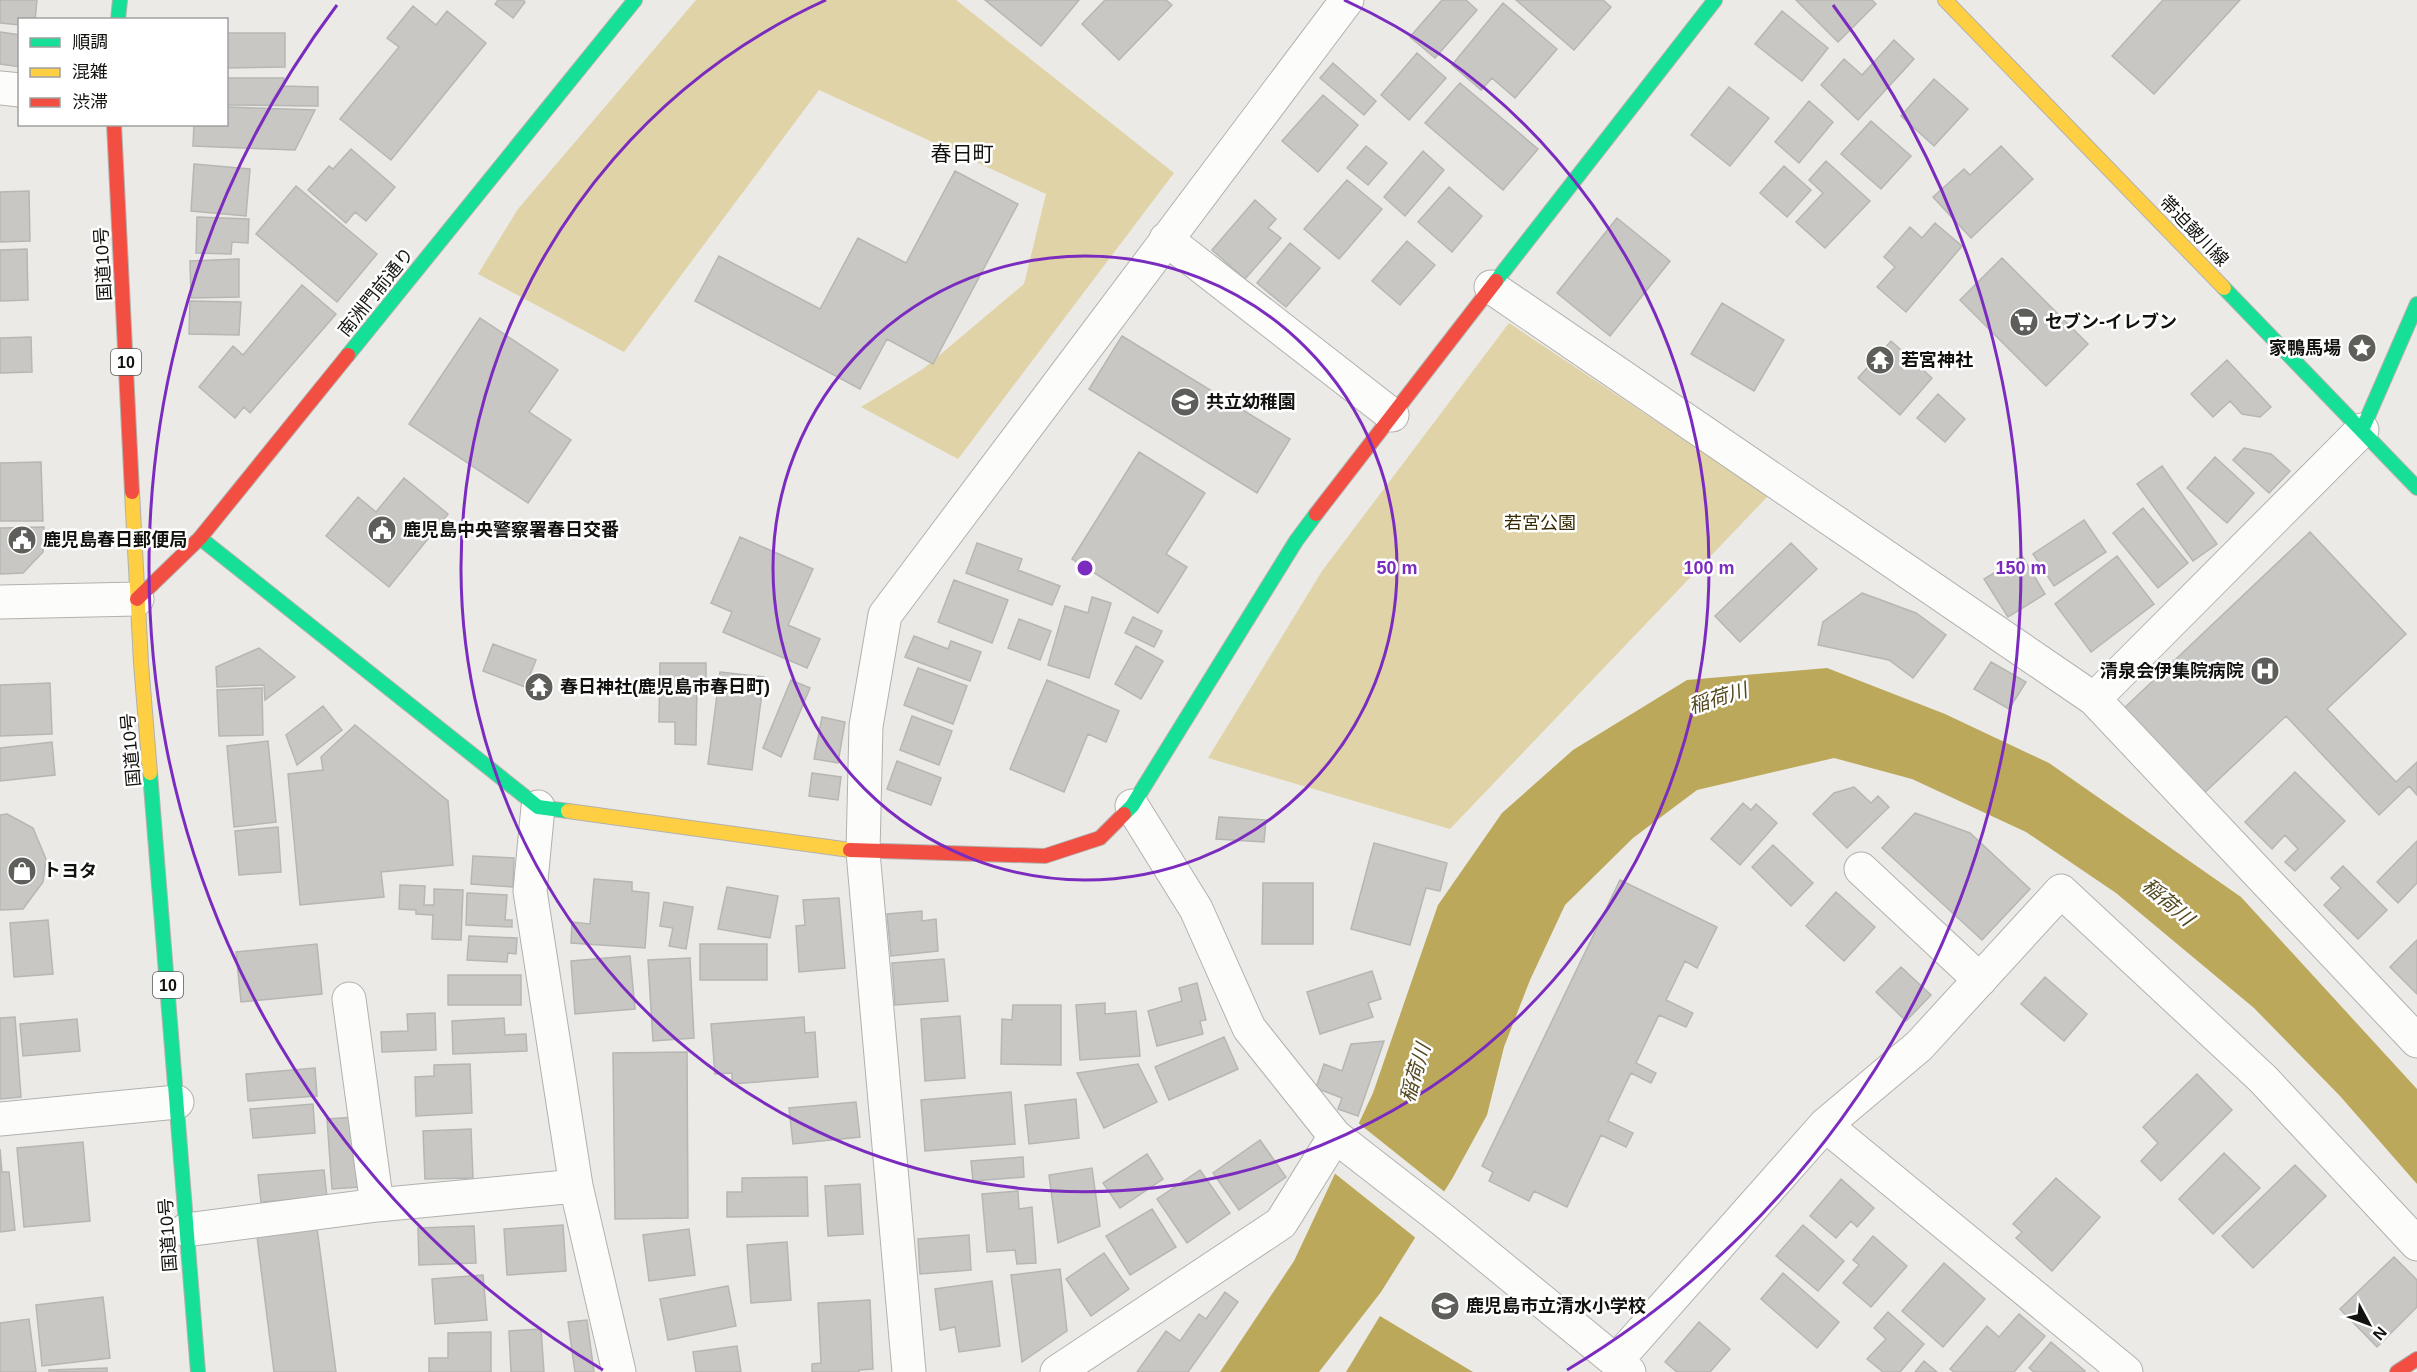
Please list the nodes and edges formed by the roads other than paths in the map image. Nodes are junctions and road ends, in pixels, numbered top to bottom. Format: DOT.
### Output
graph roads {
  1 [pos="120,0"];
  2 [pos="635,0"];
  3 [pos="1347,0"];
  4 [pos="1715,0"];
  5 [pos="1945,0"];
  6 [pos="118,18"];
  7 [pos="0,88"];
  8 [pos="18,90"];
  9 [pos="114,126"];
  10 [pos="1166,239"];
  11 [pos="1491,287"];
  12 [pos="2417,304"];
  13 [pos="1392,415"];
  14 [pos="2362,430"];
  15 [pos="2417,488"];
  16 [pos="200,538"];
  17 [pos="137,599"];
  18 [pos="0,602"];
  19 [pos="2094,699"];
  20 [pos="1132,806"];
  21 [pos="538,807"];
  22 [pos="863,852"];
  23 [pos="1861,869"];
  24 [pos="1980,980"];
  25 [pos="349,999"];
  26 [pos="2417,1041"];
  27 [pos="177,1102"];
  28 [pos="0,1119"];
  29 [pos="1825,1125"];
  30 [pos="1335,1136"];
  31 [pos="576,1186"];
  32 [pos="377,1205"];
  33 [pos="186,1230"];
  34 [pos="2417,1244"];
  35 [pos="2417,1359"];
  36 [pos="1622,1367"];
  37 [pos="198,1372"];
  38 [pos="619,1372"];
  39 [pos="909,1372"];
  40 [pos="1057,1372"];
  41 [pos="2126,1372"];
  42 [pos="2397,1372"];
  1 -- 6 [label="main road"];
  2 -- 16 [label="main road, 南洲門前通り"];
  3 -- 10 [label="street"];
  4 -- 11 [label="main road"];
  5 -- 14 [label="main road, 帯迫皷川線"];
  7 -- 8 [label="street"];
  9 -- 17 [label="main road, 国道10号 / 10"];
  10 -- 13 [label="street"];
  10 -- 22 [label="street"];
  11 -- 13 [label="main road"];
  11 -- 19 [label="street"];
  12 -- 14 [label="main road"];
  13 -- 20 [label="main road"];
  14 -- 15 [label="main road, 帯迫皷川線"];
  14 -- 19 [label="street"];
  16 -- 17 [label="main road, 南洲門前通り"];
  16 -- 21 [label="main road"];
  17 -- 18 [label="street"];
  17 -- 27 [label="main road, 国道10号 / 10"];
  19 -- 26 [label="street"];
  20 -- 22 [label="main road"];
  20 -- 30 [label="street"];
  21 -- 22 [label="main road"];
  21 -- 31 [label="street"];
  22 -- 39 [label="street"];
  23 -- 24 [label="street"];
  24 -- 29 [label="street"];
  24 -- 34 [label="street"];
  25 -- 32 [label="street"];
  27 -- 28 [label="street"];
  27 -- 33 [label="main road, 国道10号 / 10"];
  29 -- 36 [label="street"];
  29 -- 41 [label="street"];
  30 -- 36 [label="street"];
  30 -- 40 [label="street"];
  31 -- 32 [label="street"];
  31 -- 38 [label="street"];
  32 -- 33 [label="street"];
  33 -- 37 [label="main road, 国道10号 / 10"];
  35 -- 42 [label="main road"];
}
